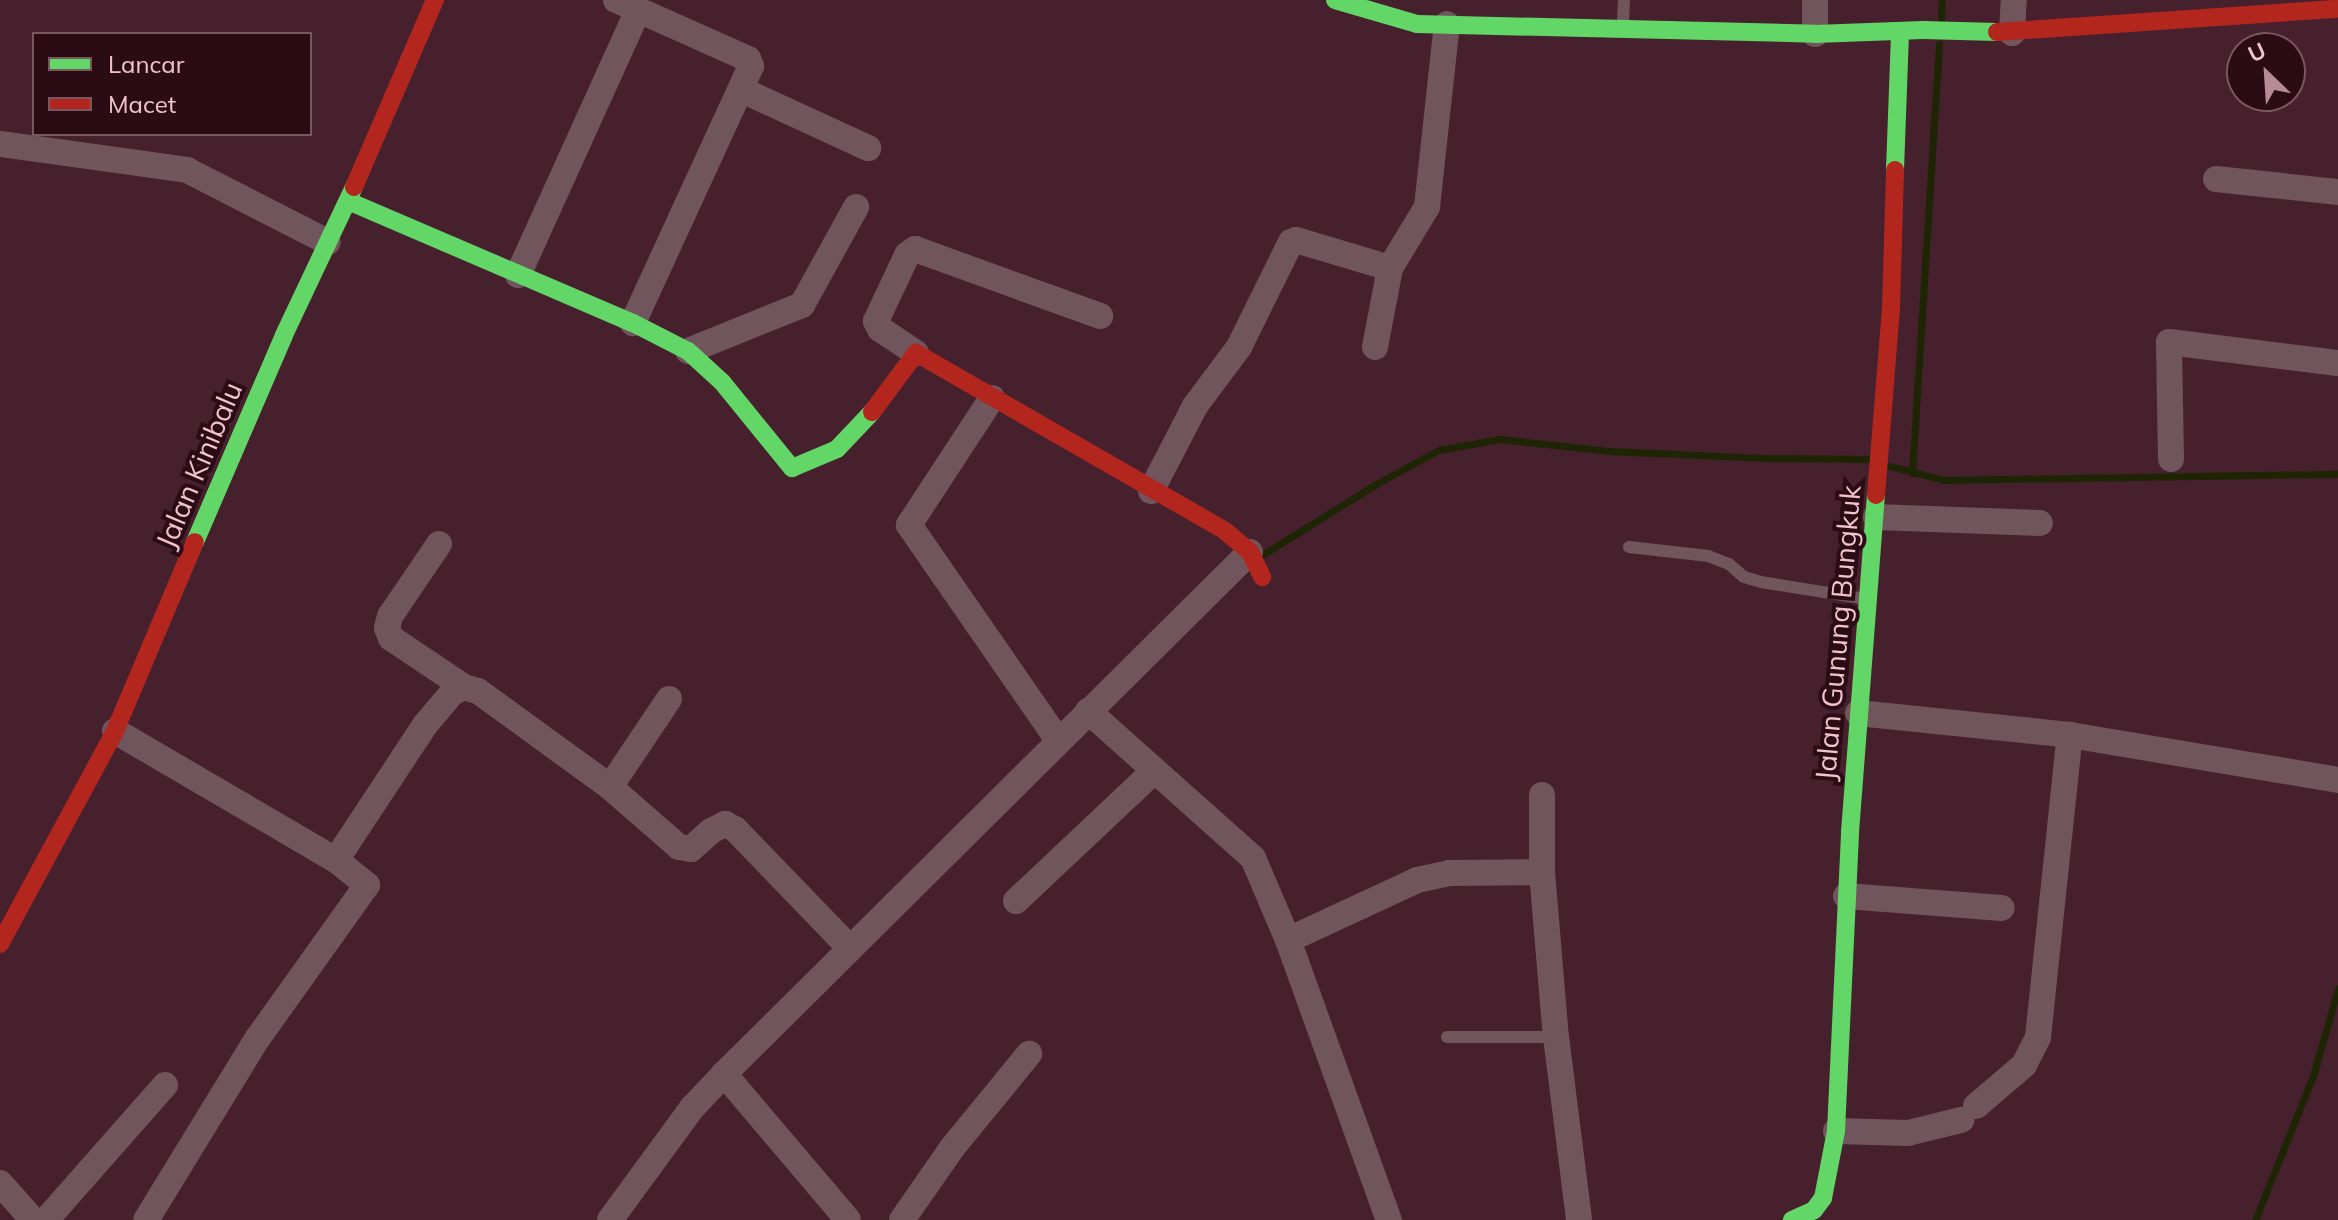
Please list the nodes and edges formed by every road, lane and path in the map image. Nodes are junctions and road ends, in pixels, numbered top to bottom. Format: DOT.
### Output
graph roads {
  1 [pos="435,0"];
  2 [pos="1335,0"];
  3 [pos="1624,0"];
  4 [pos="1815,0"];
  5 [pos="2014,0"];
  6 [pos="627,5"];
  7 [pos="2328,6"];
  8 [pos="1416,12"];
  9 [pos="1447,24"];
  10 [pos="1623,29"];
  11 [pos="1900,33"];
  12 [pos="2012,33"];
  13 [pos="1815,34"];
  14 [pos="742,90"];
  15 [pos="0,144"];
  16 [pos="868,148"];
  17 [pos="2216,179"];
  18 [pos="2338,192"];
  19 [pos="348,201"];
  20 [pos="856,207"];
  21 [pos="328,242"];
  22 [pos="1390,268"];
  23 [pos="518,275"];
  24 [pos="1100,316"];
  25 [pos="633,323"];
  26 [pos="1375,347"];
  27 [pos="688,351"];
  28 [pos="916,353"];
  29 [pos="2338,363"];
  30 [pos="992,398"];
  31 [pos="2171,459"];
  32 [pos="1151,491"];
  33 [pos="1876,517"];
  34 [pos="2040,523"];
  35 [pos="439,544"];
  36 [pos="1629,547"];
  37 [pos="1251,554"];
  38 [pos="1262,577"];
  39 [pos="1869,599"];
  40 [pos="464,687"];
  41 [pos="669,699"];
  42 [pos="1858,713"];
  43 [pos="1093,715"];
  44 [pos="115,731"];
  45 [pos="2070,735"];
  46 [pos="1058,740"];
  47 [pos="1154,771"];
  48 [pos="2338,780"];
  49 [pos="610,787"];
  50 [pos="1542,795"];
  51 [pos="336,860"];
  52 [pos="1542,872"];
  53 [pos="1846,896"];
  54 [pos="1016,901"];
  55 [pos="2002,908"];
  56 [pos="1288,940"];
  57 [pos="0,944"];
  58 [pos="849,947"];
  59 [pos="1447,1037"];
  60 [pos="1556,1037"];
  61 [pos="1029,1054"];
  62 [pos="728,1079"];
  63 [pos="165,1085"];
  64 [pos="1836,1131"];
  65 [pos="0,1183"];
  66 [pos="33,1220"];
  67 [pos="46,1220"];
  68 [pos="146,1220"];
  69 [pos="610,1220"];
  70 [pos="848,1220"];
  71 [pos="902,1220"];
  72 [pos="1389,1220"];
  73 [pos="1579,1220"];
  74 [pos="1792,1220"];
  1 -- 19 [label="street, Jalan Kinibalu"];
  2 -- 8 [label="street"];
  3 -- 10 [label="lane"];
  4 -- 13 [label="street"];
  5 -- 12 [label="street"];
  6 -- 14 [label="street"];
  6 -- 23 [label="street"];
  7 -- 12 [label="street"];
  8 -- 9 [label="street"];
  9 -- 10 [label="street"];
  9 -- 22 [label="street"];
  10 -- 13 [label="street"];
  11 -- 12 [label="street"];
  11 -- 13 [label="street"];
  11 -- 33 [label="street, Jalan Gunung Bungkuk"];
  14 -- 16 [label="street"];
  14 -- 25 [label="street"];
  15 -- 21 [label="street"];
  17 -- 18 [label="street"];
  19 -- 21 [label="street, Jalan Kinibalu"];
  19 -- 23 [label="street"];
  20 -- 27 [label="street"];
  21 -- 44 [label="street, Jalan Kinibalu"];
  22 -- 26 [label="street"];
  22 -- 32 [label="street"];
  23 -- 25 [label="street"];
  24 -- 28 [label="street"];
  25 -- 27 [label="street"];
  27 -- 28 [label="street"];
  28 -- 30 [label="street"];
  29 -- 31 [label="street"];
  30 -- 32 [label="street"];
  30 -- 46 [label="street"];
  32 -- 37 [label="street"];
  33 -- 34 [label="street"];
  33 -- 39 [label="street, Jalan Gunung Bungkuk"];
  35 -- 40 [label="street"];
  36 -- 39 [label="lane"];
  37 -- 38 [label="street"];
  37 -- 43 [label="street"];
  39 -- 42 [label="street, Jalan Gunung Bungkuk"];
  40 -- 49 [label="street"];
  40 -- 51 [label="street"];
  41 -- 49 [label="street"];
  42 -- 45 [label="street"];
  42 -- 53 [label="street, Jalan Gunung Bungkuk"];
  43 -- 46 [label="street"];
  43 -- 47 [label="street"];
  44 -- 51 [label="street"];
  44 -- 57 [label="street, Jalan Kinibalu"];
  45 -- 48 [label="street"];
  45 -- 64 [label="street"];
  46 -- 58 [label="street"];
  47 -- 54 [label="street"];
  47 -- 56 [label="street"];
  49 -- 58 [label="street"];
  50 -- 52 [label="street"];
  51 -- 68 [label="street"];
  52 -- 56 [label="street"];
  52 -- 60 [label="street"];
  53 -- 55 [label="street"];
  53 -- 64 [label="street, Jalan Gunung Bungkuk"];
  56 -- 72 [label="street"];
  58 -- 62 [label="street"];
  59 -- 60 [label="lane"];
  60 -- 73 [label="street"];
  61 -- 71 [label="street"];
  62 -- 69 [label="street"];
  62 -- 70 [label="street"];
  63 -- 67 [label="street"];
  64 -- 74 [label="street, Jalan Gunung Bungkuk"];
  65 -- 66 [label="street"];
}
